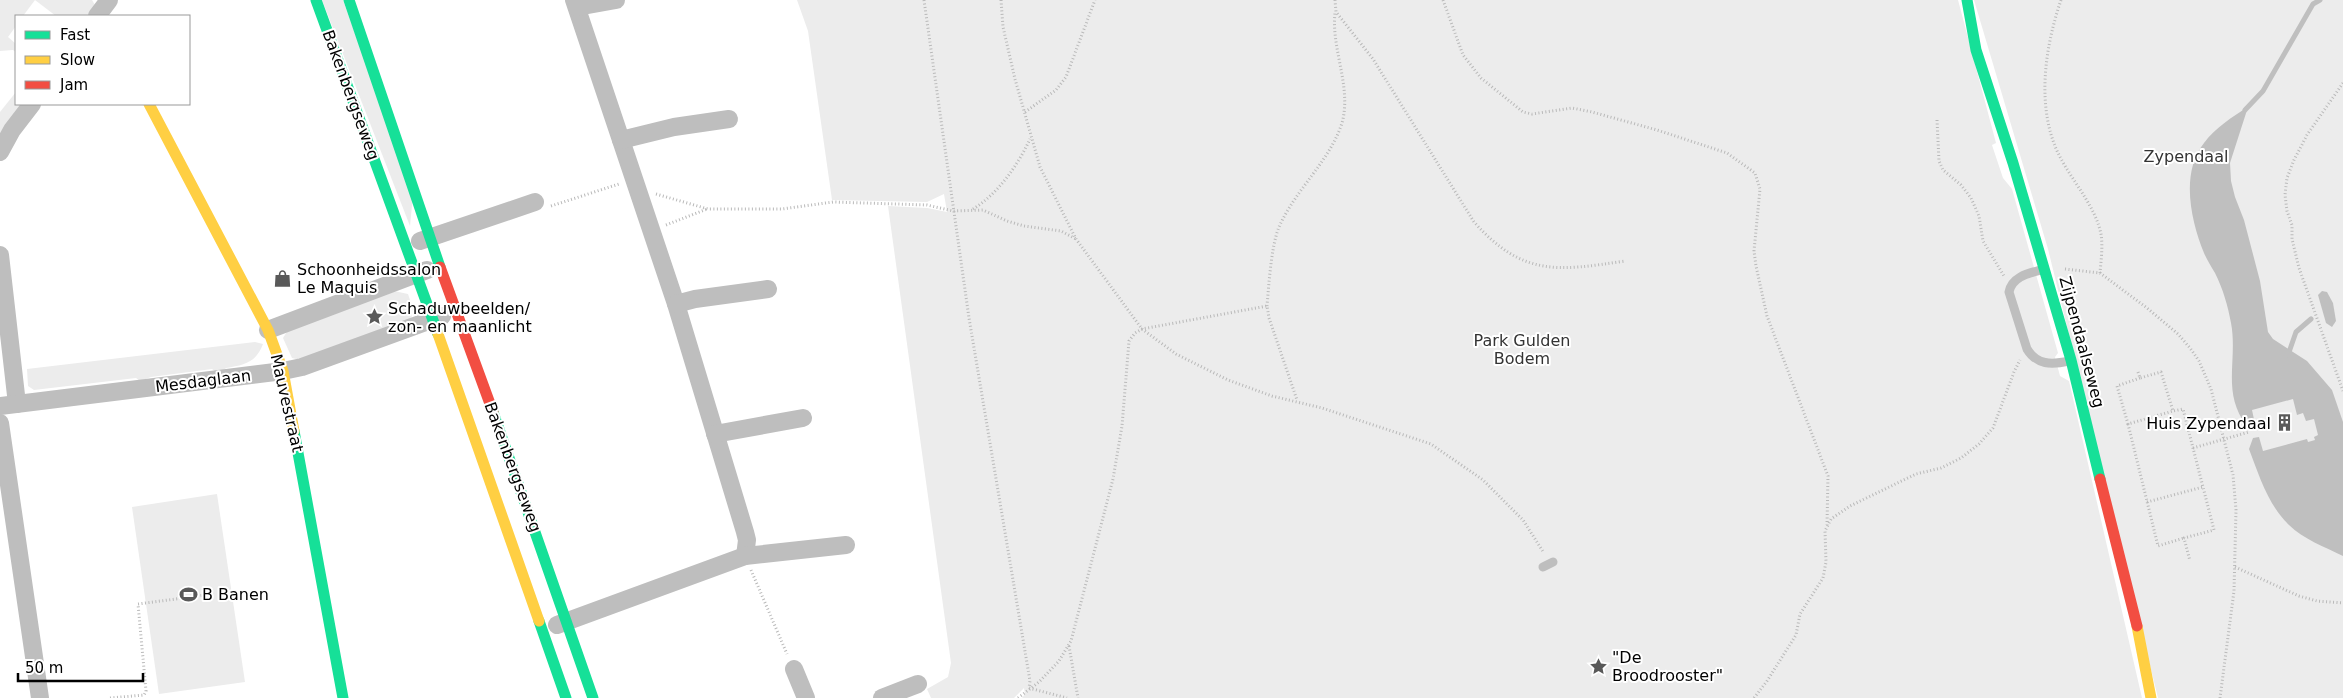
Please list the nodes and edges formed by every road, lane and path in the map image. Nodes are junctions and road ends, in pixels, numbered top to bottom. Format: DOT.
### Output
graph roads {
  1 [pos="316,0"];
  2 [pos="349,0"];
  3 [pos="616,0"];
  4 [pos="924,0"];
  5 [pos="1001,0"];
  6 [pos="1096,0"];
  7 [pos="1334,0"];
  8 [pos="1443,0"];
  9 [pos="1967,0"];
  10 [pos="2061,0"];
  11 [pos="575,3"];
  12 [pos="1336,12"];
  13 [pos="2343,83"];
  14 [pos="31,105"];
  15 [pos="150,105"];
  16 [pos="1025,112"];
  17 [pos="729,119"];
  18 [pos="1937,120"];
  19 [pos="1030,138"];
  20 [pos="622,140"];
  21 [pos="0,152"];
  22 [pos="636,182"];
  23 [pos="535,202"];
  24 [pos="708,209"];
  25 [pos="972,209"];
  26 [pos="953,211"];
  27 [pos="652,230"];
  28 [pos="429,238"];
  29 [pos="1076,239"];
  30 [pos="405,246"];
  31 [pos="0,255"];
  32 [pos="1625,261"];
  33 [pos="439,266"];
  34 [pos="2045,269"];
  35 [pos="2100,273"];
  36 [pos="415,274"];
  37 [pos="2012,285"];
  38 [pos="768,289"];
  39 [pos="676,304"];
  40 [pos="1267,306"];
  41 [pos="456,311"];
  42 [pos="433,320"];
  43 [pos="1142,329"];
  44 [pos="268,330"];
  45 [pos="2027,349"];
  46 [pos="2071,360"];
  47 [pos="283,371"];
  48 [pos="2138,372"];
  49 [pos="2140,378"];
  50 [pos="2343,391"];
  51 [pos="1297,400"];
  52 [pos="8,405"];
  53 [pos="2173,411"];
  54 [pos="803,418"];
  55 [pos="0,424"];
  56 [pos="2128,424"];
  57 [pos="2249,432"];
  58 [pos="715,434"];
  59 [pos="2224,439"];
  60 [pos="2193,448"];
  61 [pos="2203,487"];
  62 [pos="2147,502"];
  63 [pos="1828,525"];
  64 [pos="2184,538"];
  65 [pos="846,545"];
  66 [pos="745,556"];
  67 [pos="2190,561"];
  68 [pos="1553,562"];
  69 [pos="1543,567"];
  70 [pos="2235,567"];
  71 [pos="206,595"];
  72 [pos="2343,603"];
  73 [pos="567,622"];
  74 [pos="542,631"];
  75 [pos="1069,645"];
  76 [pos="794,668"];
  77 [pos="918,684"];
  78 [pos="1029,688"];
  79 [pos="588,697"];
  80 [pos="40,698"];
  81 [pos="110,698"];
  82 [pos="343,698"];
  83 [pos="566,698"];
  84 [pos="806,698"];
  85 [pos="882,698"];
  86 [pos="1018,698"];
  87 [pos="1067,698"];
  88 [pos="1078,698"];
  89 [pos="1754,698"];
  90 [pos="2151,698"];
  91 [pos="2220,698"];
  1 -- 30 [label="street, Bakenbergseweg"];
  2 -- 28 [label="street, Bakenbergseweg"];
  3 -- 11 [label="street"];
  4 -- 26 [label="path"];
  5 -- 16 [label="path"];
  6 -- 16 [label="path"];
  7 -- 12 [label="path"];
  8 -- 63 [label="path"];
  9 -- 34 [label="street, Zijpendaalseweg"];
  10 -- 35 [label="path"];
  11 -- 20 [label="street"];
  12 -- 32 [label="path"];
  12 -- 40 [label="path"];
  13 -- 50 [label="path"];
  14 -- 21 [label="street"];
  15 -- 44 [label="street, Mauvestraat"];
  16 -- 19 [label="path"];
  17 -- 20 [label="street"];
  18 -- 37 [label="path"];
  19 -- 25 [label="path"];
  19 -- 29 [label="path"];
  20 -- 22 [label="street"];
  22 -- 23 [label="path"];
  22 -- 24 [label="path"];
  22 -- 27 [label="street"];
  23 -- 28 [label="street"];
  24 -- 26 [label="path"];
  24 -- 27 [label="path"];
  25 -- 26 [label="path"];
  25 -- 29 [label="path"];
  26 -- 78 [label="path"];
  27 -- 39 [label="street"];
  28 -- 30 [label="street"];
  28 -- 33 [label="street, Bakenbergseweg"];
  29 -- 43 [label="path"];
  30 -- 36 [label="street, Bakenbergseweg"];
  31 -- 52 [label="street"];
  33 -- 36 [label="street"];
  33 -- 41 [label="street, Bakenbergseweg"];
  34 -- 35 [label="path"];
  34 -- 37 [label="lane"];
  34 -- 46 [label="street, Zijpendaalseweg"];
  35 -- 59 [label="path"];
  36 -- 42 [label="street, Bakenbergseweg"];
  36 -- 44 [label="street"];
  37 -- 45 [label="lane"];
  38 -- 39 [label="street"];
  39 -- 58 [label="street"];
  40 -- 43 [label="path"];
  40 -- 51 [label="path"];
  41 -- 42 [label="street, Mesdaglaan"];
  41 -- 73 [label="street, Bakenbergseweg"];
  42 -- 47 [label="street, Mesdaglaan"];
  42 -- 74 [label="street, Bakenbergseweg"];
  43 -- 51 [label="path"];
  43 -- 75 [label="path"];
  44 -- 47 [label="street, Mauvestraat"];
  45 -- 46 [label="lane"];
  45 -- 63 [label="path"];
  46 -- 90 [label="street, Zijpendaalseweg"];
  47 -- 52 [label="street, Mesdaglaan"];
  47 -- 82 [label="street, Mauvestraat"];
  48 -- 49 [label="path"];
  49 -- 53 [label="path"];
  49 -- 56 [label="path"];
  51 -- 68 [label="path"];
  53 -- 56 [label="path"];
  53 -- 60 [label="path"];
  54 -- 58 [label="street"];
  55 -- 80 [label="street"];
  56 -- 62 [label="path"];
  57 -- 59 [label="path"];
  58 -- 66 [label="street"];
  59 -- 60 [label="path"];
  59 -- 70 [label="path"];
  60 -- 61 [label="path"];
  61 -- 62 [label="path"];
  61 -- 64 [label="path"];
  62 -- 64 [label="path"];
  63 -- 89 [label="path"];
  64 -- 67 [label="path"];
  65 -- 66 [label="street"];
  66 -- 73 [label="street"];
  66 -- 76 [label="path"];
  68 -- 69 [label="lane"];
  70 -- 72 [label="path"];
  70 -- 91 [label="path"];
  71 -- 81 [label="path"];
  73 -- 74 [label="street"];
  73 -- 79 [label="street, Bakenbergseweg"];
  74 -- 83 [label="street, Bakenbergseweg"];
  75 -- 78 [label="path"];
  75 -- 88 [label="path"];
  76 -- 84 [label="street"];
  77 -- 85 [label="street"];
  78 -- 86 [label="path"];
  78 -- 87 [label="path"];
}
